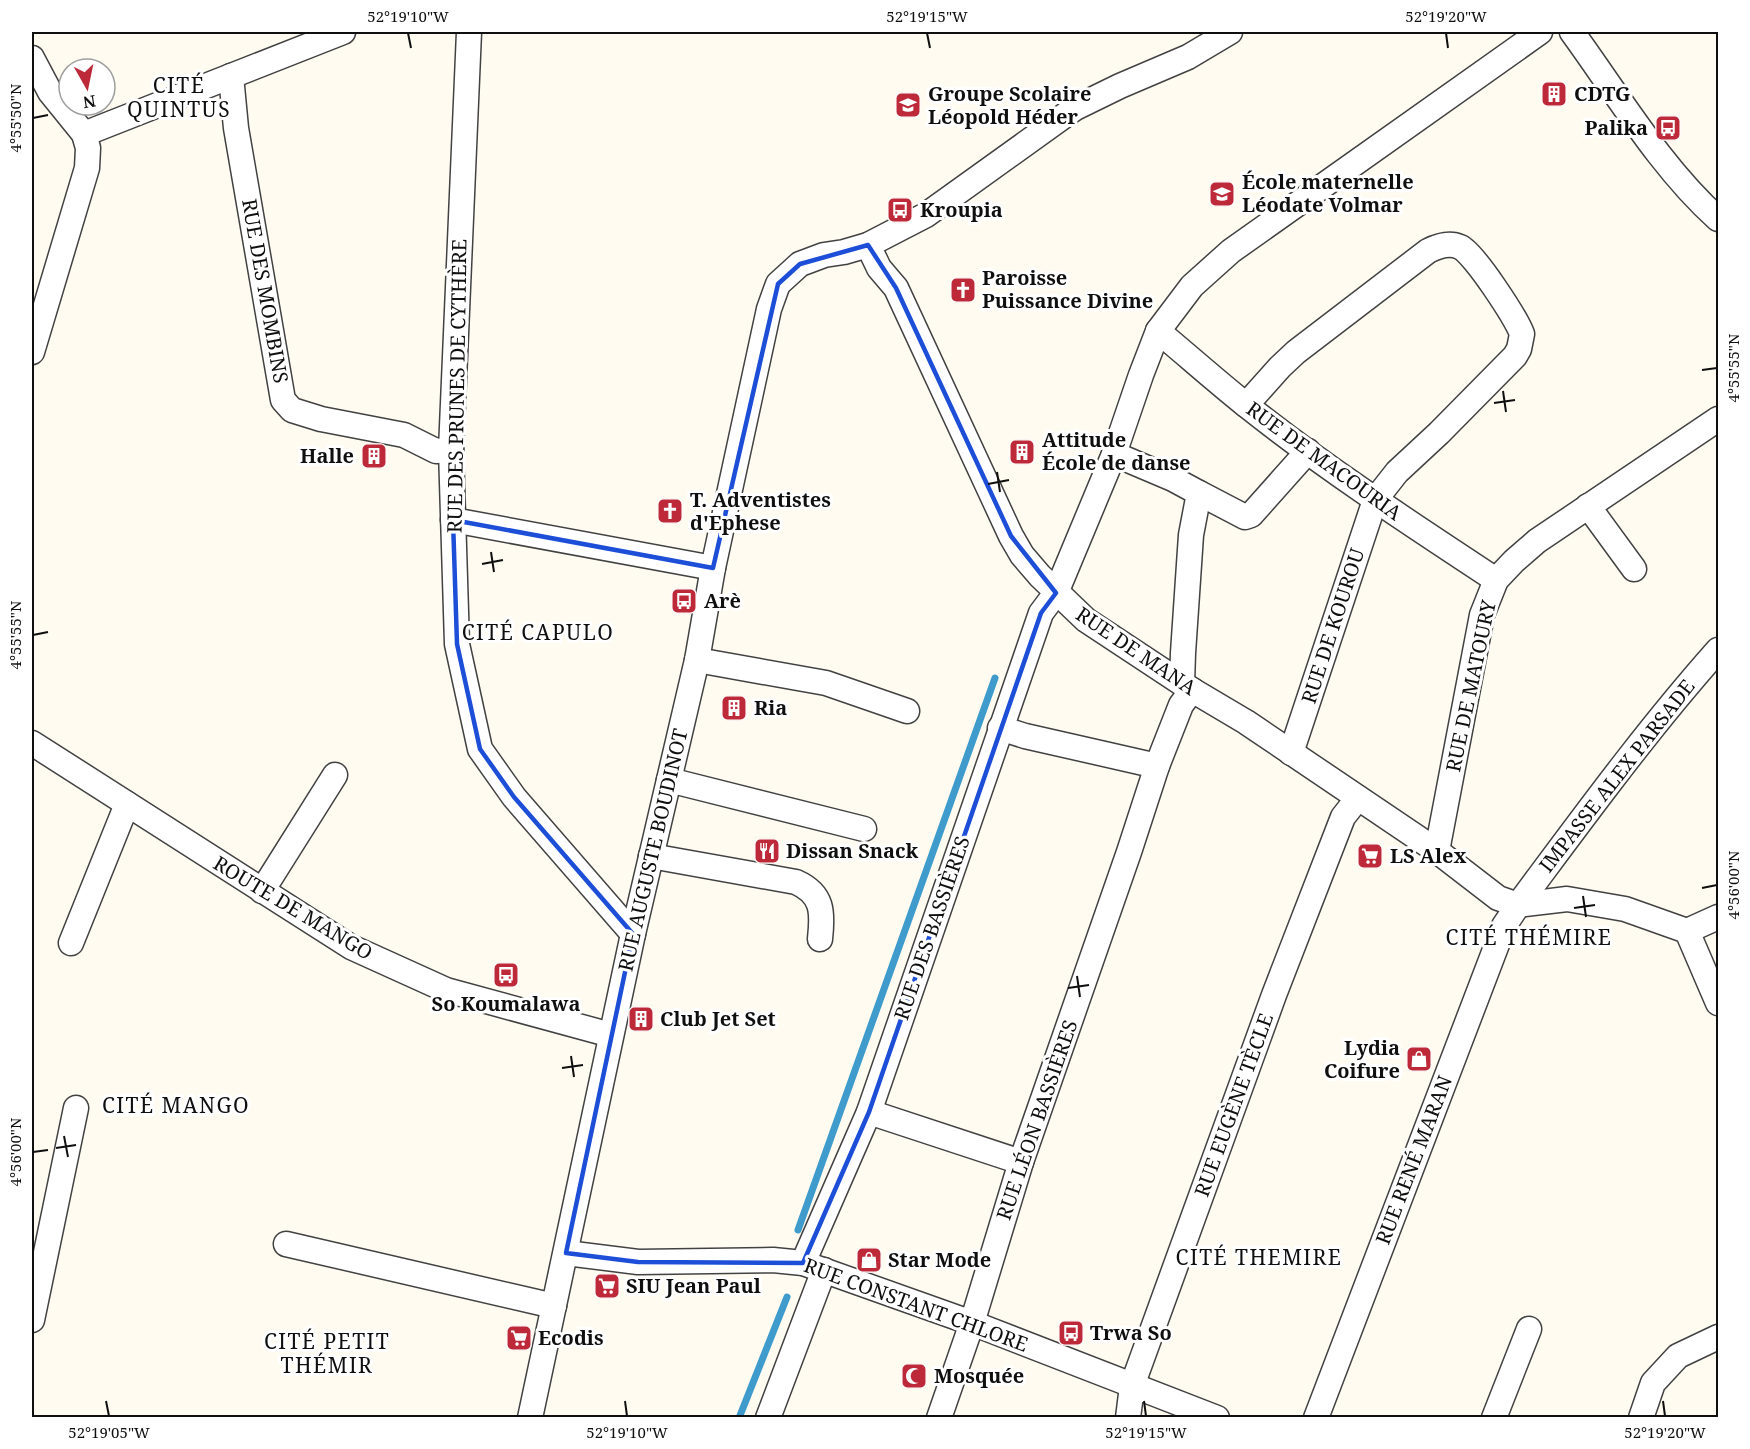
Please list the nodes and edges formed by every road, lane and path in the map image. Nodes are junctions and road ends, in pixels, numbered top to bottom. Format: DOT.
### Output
graph roads {
  1 [pos="340,32"];
  2 [pos="469,32"];
  3 [pos="1230,32"];
  4 [pos="1540,32"];
  5 [pos="1572,32"];
  6 [pos="32,58"];
  7 [pos="231,76"];
  8 [pos="84,134"];
  9 [pos="1719,219"];
  10 [pos="868,245"];
  11 [pos="1158,331"];
  12 [pos="32,352"];
  13 [pos="1246,405"];
  14 [pos="1719,419"];
  15 [pos="452,450"];
  16 [pos="1308,451"];
  17 [pos="1114,454"];
  18 [pos="1199,493"];
  19 [pos="1375,500"];
  20 [pos="1588,507"];
  21 [pos="453,520"];
  22 [pos="713,568"];
  23 [pos="1634,570"];
  24 [pos="1496,580"];
  25 [pos="1056,593"];
  26 [pos="1719,650"];
  27 [pos="697,660"];
  28 [pos="1187,686"];
  29 [pos="907,711"];
  30 [pos="1000,728"];
  31 [pos="32,743"];
  32 [pos="1291,753"];
  33 [pos="1157,766"];
  34 [pos="334,775"];
  35 [pos="669,780"];
  36 [pos="1358,798"];
  37 [pos="127,804"];
  38 [pos="864,829"];
  39 [pos="1437,851"];
  40 [pos="651,856"];
  41 [pos="262,891"];
  42 [pos="1518,905"];
  43 [pos="1719,917"];
  44 [pos="1687,931"];
  45 [pos="633,934"];
  46 [pos="820,939"];
  47 [pos="71,943"];
  48 [pos="1719,1003"];
  49 [pos="611,1035"];
  50 [pos="76,1108"];
  51 [pos="869,1112"];
  52 [pos="1021,1162"];
  53 [pos="286,1244"];
  54 [pos="566,1253"];
  55 [pos="813,1267"];
  56 [pos="554,1306"];
  57 [pos="32,1320"];
  58 [pos="972,1323"];
  59 [pos="1529,1329"];
  60 [pos="1719,1337"];
  61 [pos="1132,1386"];
  62 [pos="530,1418"];
  63 [pos="768,1418"];
  64 [pos="939,1418"];
  65 [pos="1128,1418"];
  66 [pos="1217,1418"];
  67 [pos="1316,1418"];
  68 [pos="1494,1418"];
  69 [pos="1641,1418"];
  1 -- 7 [label="street"];
  2 -- 15 [label="street, RUE DES PRUNES DE CYTHÈRE"];
  3 -- 10 [label="street"];
  4 -- 11 [label="street, RUE DES BASSIÈRES"];
  5 -- 9 [label="street"];
  6 -- 8 [label="street"];
  7 -- 8 [label="street"];
  7 -- 15 [label="street, RUE DES MOMBINS"];
  8 -- 12 [label="street"];
  10 -- 22 [label="street, RUE AUGUSTE BOUDINOT"];
  10 -- 25 [label="street, RUE DE MANA"];
  11 -- 13 [label="street, RUE DE MACOURIA"];
  11 -- 17 [label="street, RUE DES BASSIÈRES"];
  13 -- 16 [label="street, RUE DE MACOURIA"];
  13 -- 19 [label="street, RUE DE KOUROU"];
  14 -- 20 [label="street, RUE DE MATOURY"];
  15 -- 21 [label="street, RUE DES PRUNES DE CYTHÈRE"];
  16 -- 18 [label="street"];
  16 -- 19 [label="street, RUE DE MACOURIA"];
  17 -- 18 [label="street"];
  17 -- 25 [label="street, RUE DES BASSIÈRES"];
  18 -- 28 [label="street"];
  19 -- 24 [label="street, RUE DE MACOURIA"];
  19 -- 32 [label="street, RUE DE KOUROU"];
  20 -- 23 [label="street"];
  20 -- 24 [label="street, RUE DE MATOURY"];
  21 -- 22 [label="street"];
  21 -- 45 [label="street, RUE DES PRUNES DE CYTHÈRE"];
  22 -- 27 [label="street, RUE AUGUSTE BOUDINOT"];
  24 -- 39 [label="street, RUE DE MATOURY"];
  25 -- 28 [label="street, RUE DE MANA"];
  25 -- 30 [label="street, RUE DES BASSIÈRES"];
  26 -- 42 [label="street, IMPASSE ALEX PARSADE"];
  27 -- 29 [label="street"];
  27 -- 35 [label="street, RUE AUGUSTE BOUDINOT"];
  28 -- 32 [label="street, RUE DE MANA"];
  28 -- 33 [label="street, RUE LÉON BASSIÈRES"];
  30 -- 33 [label="street"];
  30 -- 51 [label="street, RUE DES BASSIÈRES"];
  31 -- 37 [label="street, ROUTE DE MANGO"];
  32 -- 36 [label="street, RUE DE MANA"];
  33 -- 52 [label="street, RUE LÉON BASSIÈRES"];
  34 -- 41 [label="street"];
  35 -- 38 [label="street"];
  35 -- 40 [label="street, RUE AUGUSTE BOUDINOT"];
  36 -- 39 [label="street, RUE DE MANA"];
  36 -- 61 [label="street, RUE EUGÈNE TÈCLE"];
  37 -- 41 [label="street, ROUTE DE MANGO"];
  37 -- 47 [label="street"];
  39 -- 42 [label="street, RUE DE MANA"];
  40 -- 45 [label="street, RUE AUGUSTE BOUDINOT"];
  40 -- 46 [label="street"];
  41 -- 49 [label="street, ROUTE DE MANGO"];
  42 -- 44 [label="street"];
  42 -- 67 [label="street, RUE RENÉ MARAN"];
  43 -- 44 [label="street"];
  44 -- 48 [label="street"];
  45 -- 49 [label="street, RUE AUGUSTE BOUDINOT"];
  49 -- 54 [label="street, RUE AUGUSTE BOUDINOT"];
  50 -- 57 [label="street"];
  51 -- 52 [label="street"];
  51 -- 55 [label="street, RUE DES BASSIÈRES"];
  52 -- 58 [label="street, RUE LÉON BASSIÈRES"];
  53 -- 56 [label="street"];
  54 -- 55 [label="street, RUE CONSTANT CHLORE"];
  54 -- 56 [label="street, RUE AUGUSTE BOUDINOT"];
  55 -- 58 [label="street, RUE CONSTANT CHLORE"];
  55 -- 63 [label="street, RUE DES BASSIÈRES"];
  56 -- 62 [label="street, RUE AUGUSTE BOUDINOT"];
  58 -- 61 [label="street, RUE CONSTANT CHLORE"];
  58 -- 64 [label="street, RUE LÉON BASSIÈRES"];
  59 -- 68 [label="street"];
  60 -- 69 [label="street"];
  61 -- 65 [label="street, RUE EUGÈNE TÈCLE"];
  61 -- 66 [label="street, RUE CONSTANT CHLORE"];
}
